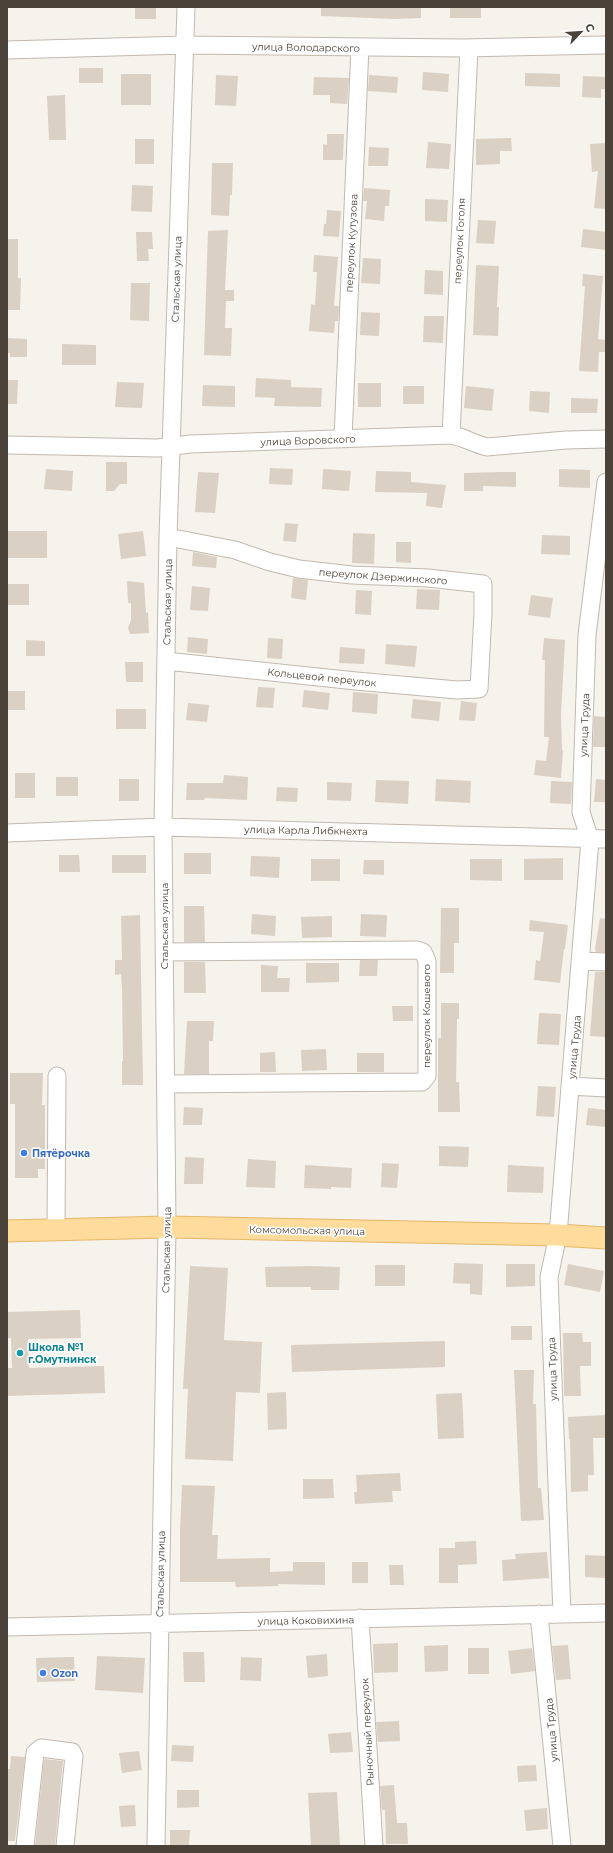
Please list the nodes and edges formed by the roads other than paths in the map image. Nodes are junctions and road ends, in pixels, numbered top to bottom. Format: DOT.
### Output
graph roads {
  1 [pos="186,7"];
  2 [pos="185,45"];
  3 [pos="606,45"];
  4 [pos="360,47"];
  5 [pos="469,48"];
  6 [pos="7,50"];
  7 [pos="451,435"];
  8 [pos="343,438"];
  9 [pos="606,439"];
  10 [pos="7,445"];
  11 [pos="170,447"];
  12 [pos="606,482"];
  13 [pos="168,537"];
  14 [pos="166,661"];
  15 [pos="479,690"];
  16 [pos="163,827"];
  17 [pos="7,833"];
  18 [pos="598,839"];
  19 [pos="164,952"];
  20 [pos="581,961"];
  21 [pos="606,962"];
  22 [pos="57,1076"];
  23 [pos="166,1084"];
  24 [pos="570,1086"];
  25 [pos="606,1088"];
  26 [pos="167,1227"];
  27 [pos="56,1230"];
  28 [pos="7,1231"];
  29 [pos="558,1235"];
  30 [pos="606,1238"];
  31 [pos="606,1613"];
  32 [pos="539,1614"];
  33 [pos="562,1614"];
  34 [pos="360,1618"];
  35 [pos="159,1623"];
  36 [pos="7,1627"];
  37 [pos="25,1846"];
  38 [pos="65,1846"];
  39 [pos="156,1846"];
  40 [pos="374,1846"];
  41 [pos="562,1846"];
  1 -- 2 [label="street, Стальская улица"];
  2 -- 4 [label="street, улица Володарского"];
  2 -- 6 [label="street, улица Володарского"];
  2 -- 11 [label="street, Стальская улица"];
  3 -- 5 [label="street, улица Володарского"];
  4 -- 5 [label="street, улица Володарского"];
  4 -- 8 [label="street, переулок Кутузова"];
  5 -- 7 [label="street, переулок Гоголя"];
  7 -- 8 [label="street, улица Воровского"];
  7 -- 9 [label="street, улица Воровского"];
  8 -- 11 [label="street, улица Воровского"];
  10 -- 11 [label="street, улица Воровского"];
  11 -- 13 [label="street, Стальская улица"];
  12 -- 18 [label="street, улица Труда"];
  13 -- 14 [label="street, Стальская улица"];
  13 -- 15 [label="street, переулок Дзержинского"];
  14 -- 15 [label="street, Кольцевой переулок"];
  14 -- 16 [label="street, Стальская улица"];
  16 -- 17 [label="street, улица Карла Либкнехта"];
  16 -- 18 [label="street, улица Карла Либкнехта"];
  16 -- 19 [label="street, Стальская улица"];
  18 -- 20 [label="street, улица Труда"];
  19 -- 23 [label="street, Стальская улица"];
  19 -- 23 [label="street, переулок Кошевого"];
  20 -- 21 [label="street"];
  20 -- 24 [label="street, улица Труда"];
  22 -- 27 [label="street"];
  23 -- 26 [label="street, Стальская улица"];
  24 -- 25 [label="street"];
  24 -- 29 [label="street, улица Труда"];
  26 -- 27 [label="main road, Комсомольская улица"];
  26 -- 29 [label="main road, Комсомольская улица"];
  26 -- 35 [label="street, Стальская улица"];
  27 -- 28 [label="main road, Комсомольская улица"];
  29 -- 30 [label="main road, Комсомольская улица"];
  29 -- 33 [label="street, улица Труда"];
  31 -- 33 [label="street, улица Коковихина"];
  32 -- 33 [label="street, улица Коковихина"];
  32 -- 34 [label="street, улица Коковихина"];
  32 -- 41 [label="street, улица Труда"];
  34 -- 35 [label="street, улица Коковихина"];
  34 -- 40 [label="street, Рыночный переулок"];
  35 -- 36 [label="street, улица Коковихина"];
  35 -- 39 [label="street, Стальская улица"];
  37 -- 38 [label="street"];
}
